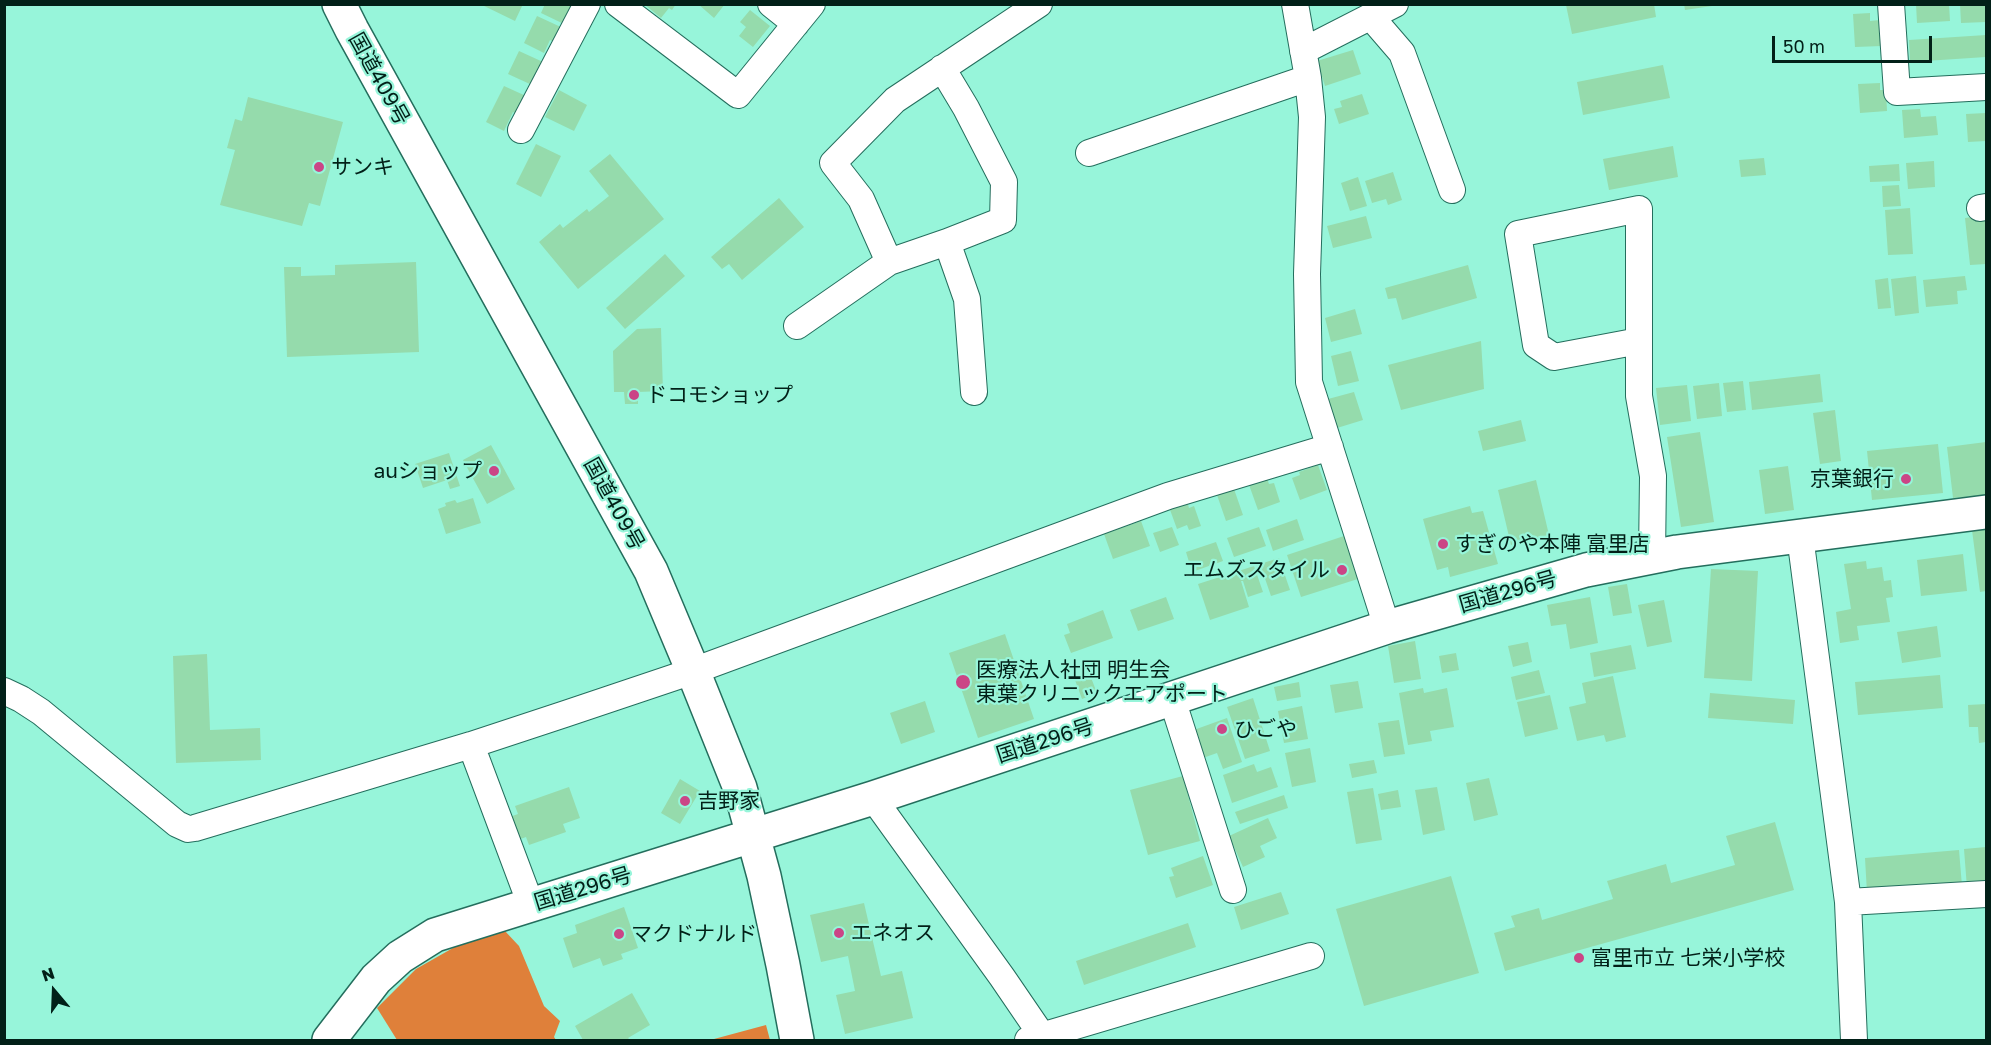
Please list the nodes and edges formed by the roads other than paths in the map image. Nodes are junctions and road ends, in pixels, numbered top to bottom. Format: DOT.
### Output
graph roads {
  1 [pos="339,4"];
  2 [pos="587,4"];
  3 [pos="618,4"];
  4 [pos="771,4"];
  5 [pos="812,4"];
  6 [pos="1039,4"];
  7 [pos="1294,4"];
  8 [pos="1395,4"];
  9 [pos="1891,4"];
  10 [pos="1371,17"];
  11 [pos="796,24"];
  12 [pos="1303,51"];
  13 [pos="942,68"];
  14 [pos="1308,78"];
  15 [pos="1986,87"];
  16 [pos="521,130"];
  17 [pos="1089,153"];
  18 [pos="1452,190"];
  19 [pos="947,242"];
  20 [pos="889,261"];
  21 [pos="797,326"];
  22 [pos="1639,341"];
  23 [pos="974,392"];
  24 [pos="1330,447"];
  25 [pos="1986,512"];
  26 [pos="1800,536"];
  27 [pos="1652,557"];
  28 [pos="1387,627"];
  29 [pos="693,671"];
  30 [pos="4,691"];
  31 [pos="1172,699"];
  32 [pos="471,745"];
  33 [pos="873,798"];
  34 [pos="753,836"];
  35 [pos="1233,890"];
  36 [pos="1986,894"];
  37 [pos="1848,902"];
  38 [pos="531,905"];
  39 [pos="1311,956"];
  40 [pos="1038,1039"];
  41 [pos="329,1041"];
  42 [pos="797,1041"];
  43 [pos="1854,1041"];
  1 -- 29 [label="highway, 国道409号"];
  2 -- 16 [label="street"];
  3 -- 11 [label="street"];
  4 -- 11 [label="street"];
  5 -- 11 [label="street"];
  6 -- 13 [label="street"];
  7 -- 12 [label="street"];
  8 -- 10 [label="street"];
  9 -- 15 [label="street"];
  10 -- 12 [label="street"];
  10 -- 18 [label="street"];
  12 -- 14 [label="street"];
  13 -- 19 [label="street"];
  13 -- 20 [label="street"];
  14 -- 17 [label="street"];
  14 -- 24 [label="street"];
  19 -- 20 [label="street"];
  19 -- 23 [label="street"];
  20 -- 21 [label="street"];
  22 -- 22 [label="street"];
  22 -- 27 [label="street"];
  24 -- 28 [label="street"];
  24 -- 29 [label="street"];
  25 -- 26 [label="highway, 国道296号"];
  26 -- 27 [label="highway, 国道296号"];
  26 -- 37 [label="street"];
  27 -- 28 [label="highway, 国道296号"];
  28 -- 31 [label="highway, 国道296号"];
  29 -- 32 [label="street"];
  29 -- 34 [label="highway, 国道409号"];
  30 -- 32 [label="street"];
  31 -- 33 [label="highway, 国道296号"];
  31 -- 35 [label="street"];
  32 -- 38 [label="street"];
  33 -- 34 [label="highway, 国道296号"];
  33 -- 40 [label="street"];
  34 -- 38 [label="highway, 国道296号"];
  34 -- 42 [label="highway, 国道409号"];
  36 -- 37 [label="street"];
  37 -- 43 [label="street"];
  38 -- 41 [label="highway, 国道296号"];
  39 -- 40 [label="street"];
}
